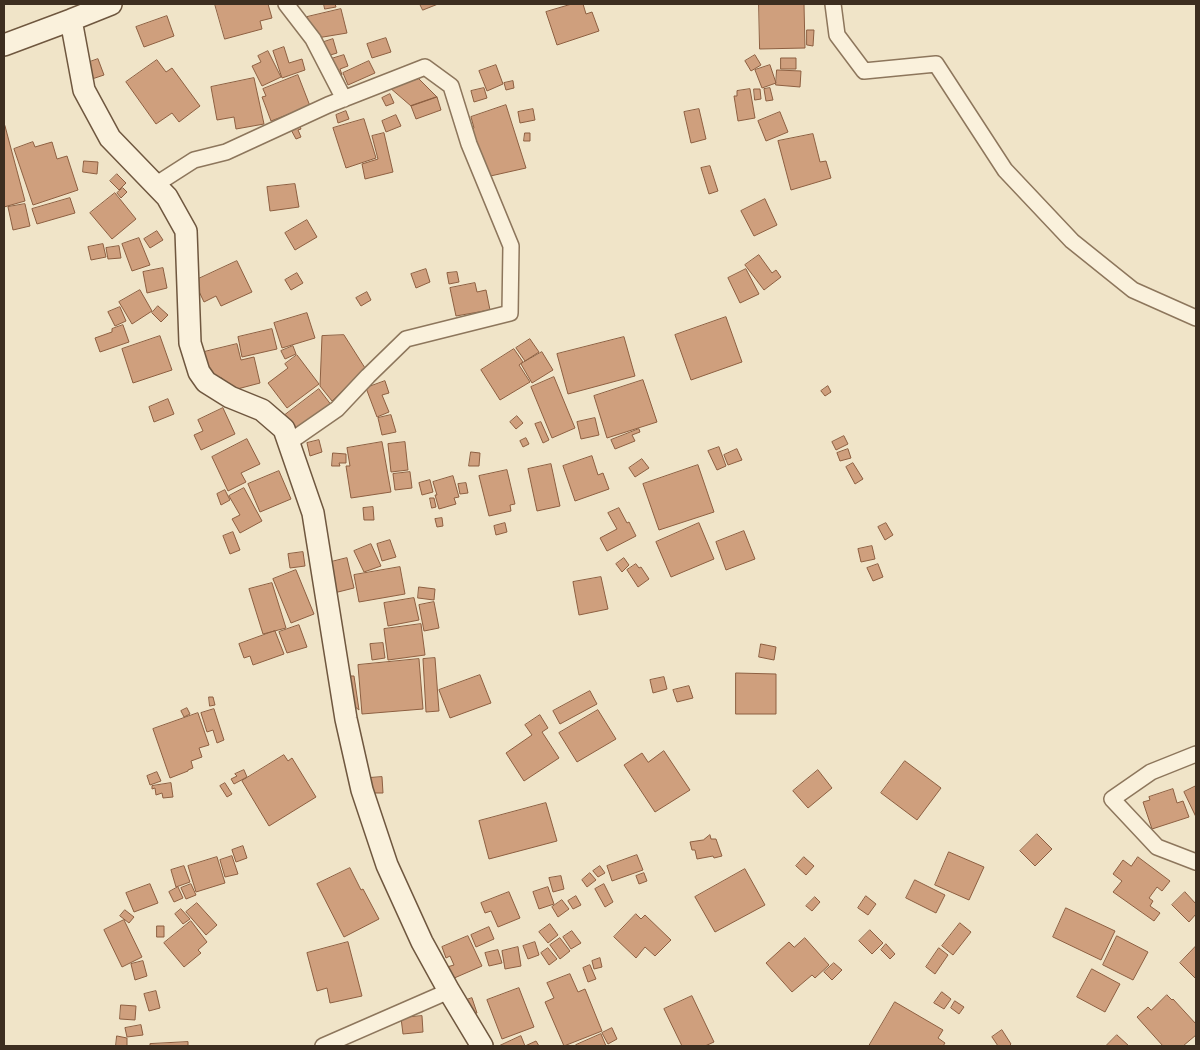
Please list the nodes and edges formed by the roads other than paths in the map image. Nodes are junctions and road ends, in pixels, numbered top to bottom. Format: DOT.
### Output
graph roads {
  1 [pos="111,4"];
  2 [pos="286,4"];
  3 [pos="833,4"];
  4 [pos="71,20"];
  5 [pos="4,45"];
  6 [pos="344,99"];
  7 [pos="155,185"];
  8 [pos="1196,318"];
  9 [pos="288,443"];
  10 [pos="1196,754"];
  11 [pos="1196,862"];
  12 [pos="448,991"];
  13 [pos="324,1046"];
  14 [pos="482,1046"];
  1 -- 4 [label="main road"];
  2 -- 6 [label="street"];
  3 -- 8 [label="street"];
  4 -- 5 [label="main road"];
  4 -- 7 [label="main road"];
  6 -- 7 [label="street"];
  6 -- 9 [label="street"];
  7 -- 9 [label="main road"];
  9 -- 12 [label="main road"];
  10 -- 11 [label="street"];
  12 -- 13 [label="street"];
  12 -- 14 [label="main road"];
}
